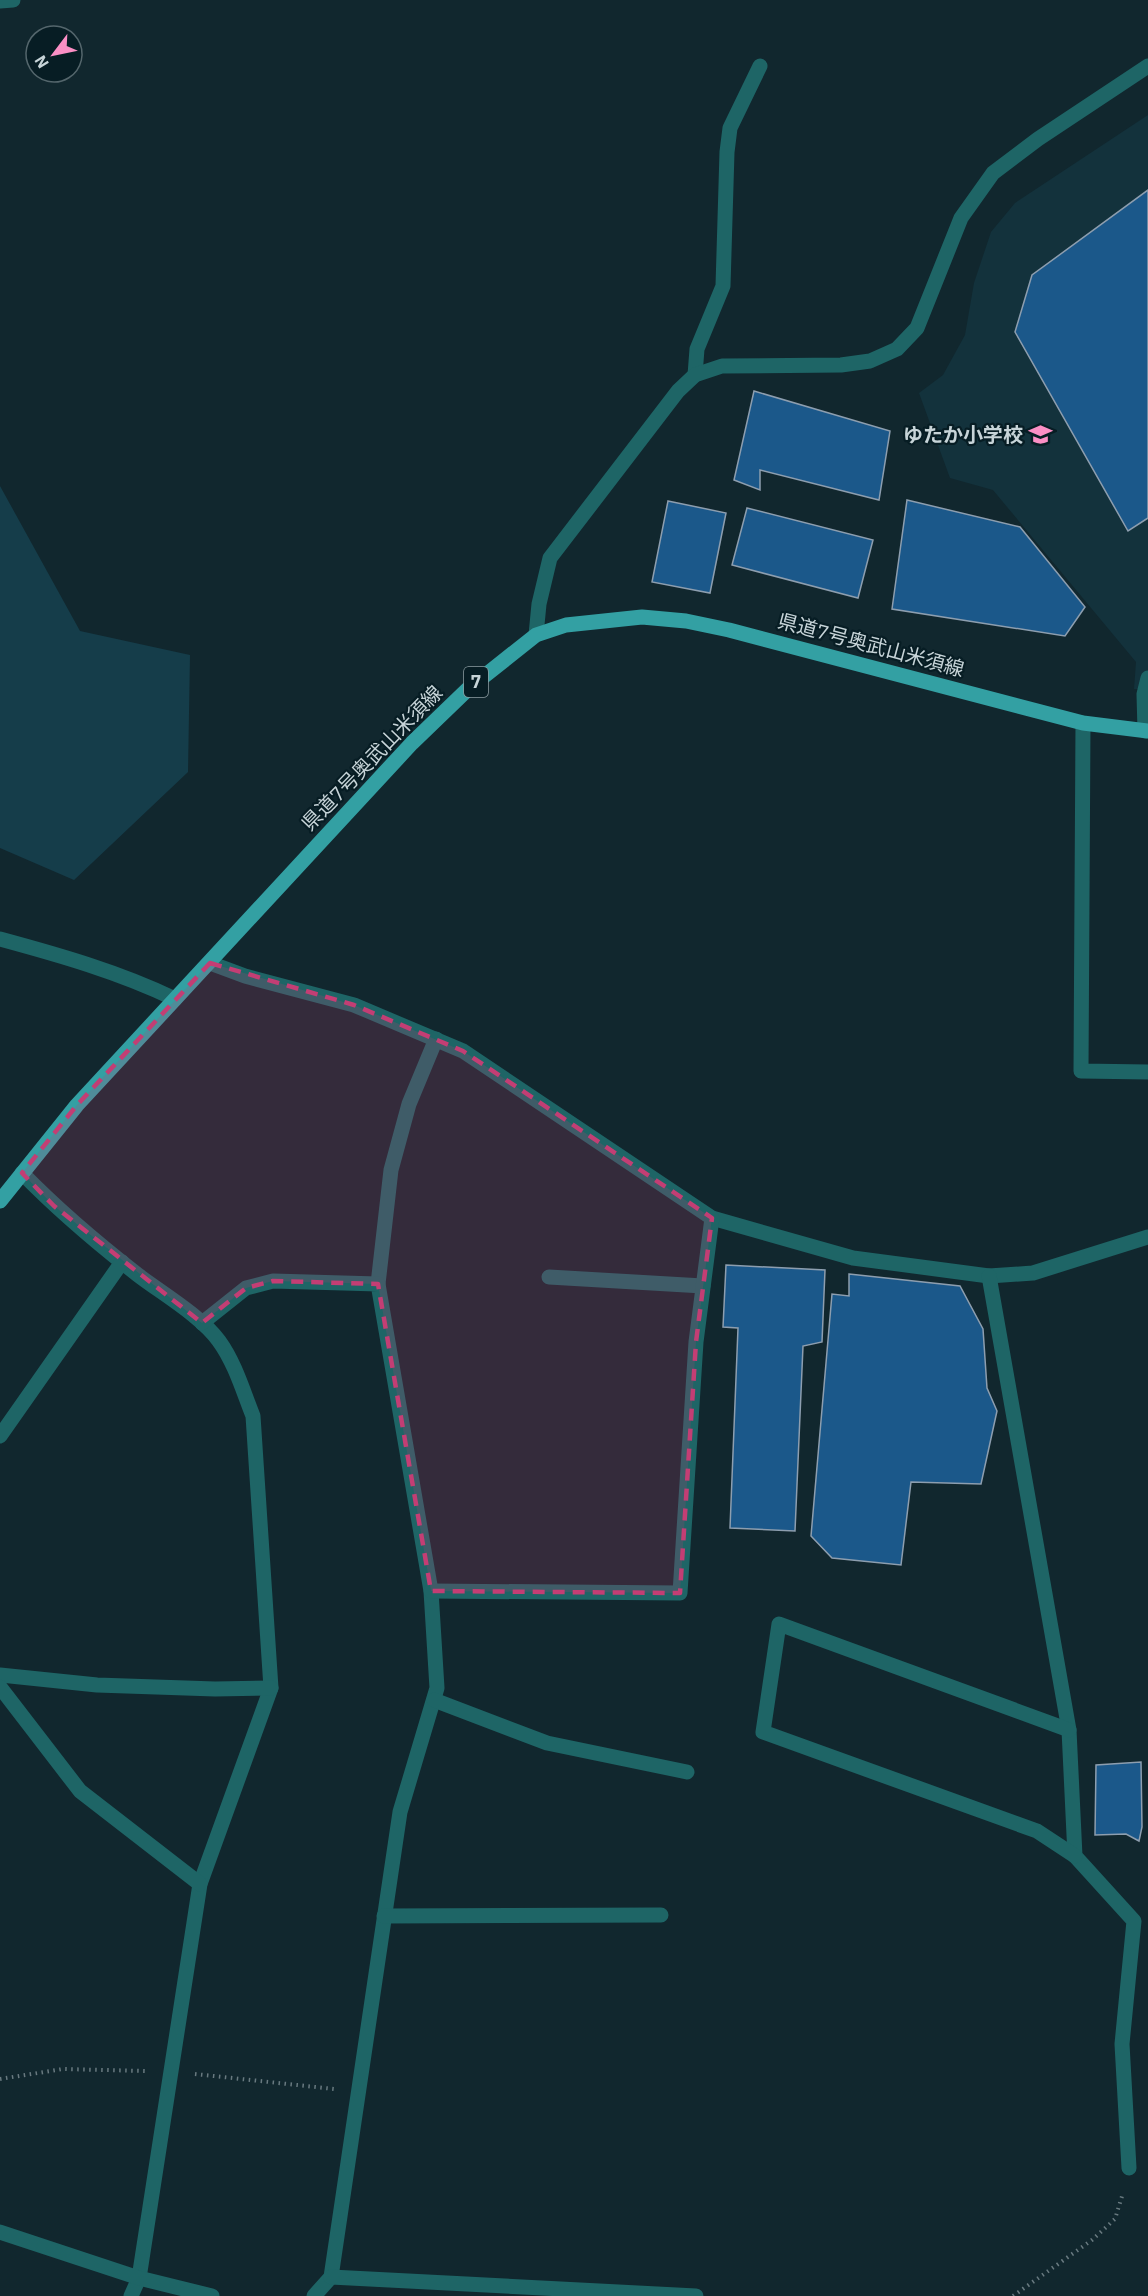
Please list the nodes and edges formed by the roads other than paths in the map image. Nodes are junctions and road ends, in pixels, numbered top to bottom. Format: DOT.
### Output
graph roads {
  1 [pos="13,0"];
  2 [pos="0,1"];
  3 [pos="760,66"];
  4 [pos="1148,66"];
  5 [pos="695,375"];
  6 [pos="536,635"];
  7 [pos="1148,678"];
  8 [pos="1083,723"];
  9 [pos="1146,731"];
  10 [pos="0,939"];
  11 [pos="210,963"];
  12 [pos="175,999"];
  13 [pos="436,1039"];
  14 [pos="1148,1072"];
  15 [pos="22,1173"];
  16 [pos="0,1201"];
  17 [pos="712,1218"];
  18 [pos="1148,1237"];
  19 [pos="122,1262"];
  20 [pos="989,1276"];
  21 [pos="549,1277"];
  22 [pos="378,1284"];
  23 [pos="703,1286"];
  24 [pos="202,1323"];
  25 [pos="0,1436"];
  26 [pos="431,1591"];
  27 [pos="0,1675"];
  28 [pos="0,1687"];
  29 [pos="271,1688"];
  30 [pos="434,1700"];
  31 [pos="1070,1730"];
  32 [pos="687,1772"];
  33 [pos="1075,1856"];
  34 [pos="200,1884"];
  35 [pos="661,1914"];
  36 [pos="384,1916"];
  37 [pos="1129,2168"];
  38 [pos="0,2232"];
  39 [pos="331,2277"];
  40 [pos="139,2278"];
  41 [pos="131,2296"];
  42 [pos="212,2296"];
  43 [pos="314,2296"];
  44 [pos="696,2296"];
  1 -- 2 [label="street"];
  3 -- 5 [label="street"];
  4 -- 5 [label="street"];
  5 -- 6 [label="street"];
  6 -- 8 [label="main road, 県道7号奥武山米須線 / 7"];
  6 -- 11 [label="main road, 県道7号奥武山米須線 / 7"];
  7 -- 9 [label="street"];
  8 -- 9 [label="main road, 県道7号奥武山米須線 / 7"];
  8 -- 14 [label="street"];
  10 -- 12 [label="street"];
  11 -- 12 [label="main road, 県道7号奥武山米須線 / 7"];
  11 -- 13 [label="street"];
  12 -- 15 [label="main road, 県道7号奥武山米須線 / 7"];
  13 -- 17 [label="street"];
  13 -- 22 [label="street"];
  15 -- 16 [label="main road, 県道7号奥武山米須線 / 7"];
  15 -- 19 [label="street"];
  17 -- 20 [label="street"];
  17 -- 23 [label="street"];
  18 -- 20 [label="street"];
  19 -- 24 [label="street"];
  19 -- 25 [label="street"];
  20 -- 31 [label="street"];
  21 -- 23 [label="street"];
  22 -- 24 [label="street"];
  22 -- 26 [label="street"];
  23 -- 26 [label="street"];
  24 -- 29 [label="street"];
  26 -- 30 [label="street"];
  27 -- 29 [label="street"];
  28 -- 34 [label="street"];
  29 -- 34 [label="street"];
  30 -- 32 [label="street"];
  30 -- 36 [label="street"];
  31 -- 33 [label="street"];
  31 -- 33 [label="street"];
  33 -- 37 [label="street"];
  34 -- 40 [label="street"];
  35 -- 36 [label="street"];
  36 -- 39 [label="street"];
  38 -- 40 [label="street"];
  39 -- 43 [label="street"];
  39 -- 44 [label="street"];
  40 -- 41 [label="street"];
  40 -- 42 [label="street"];
}
